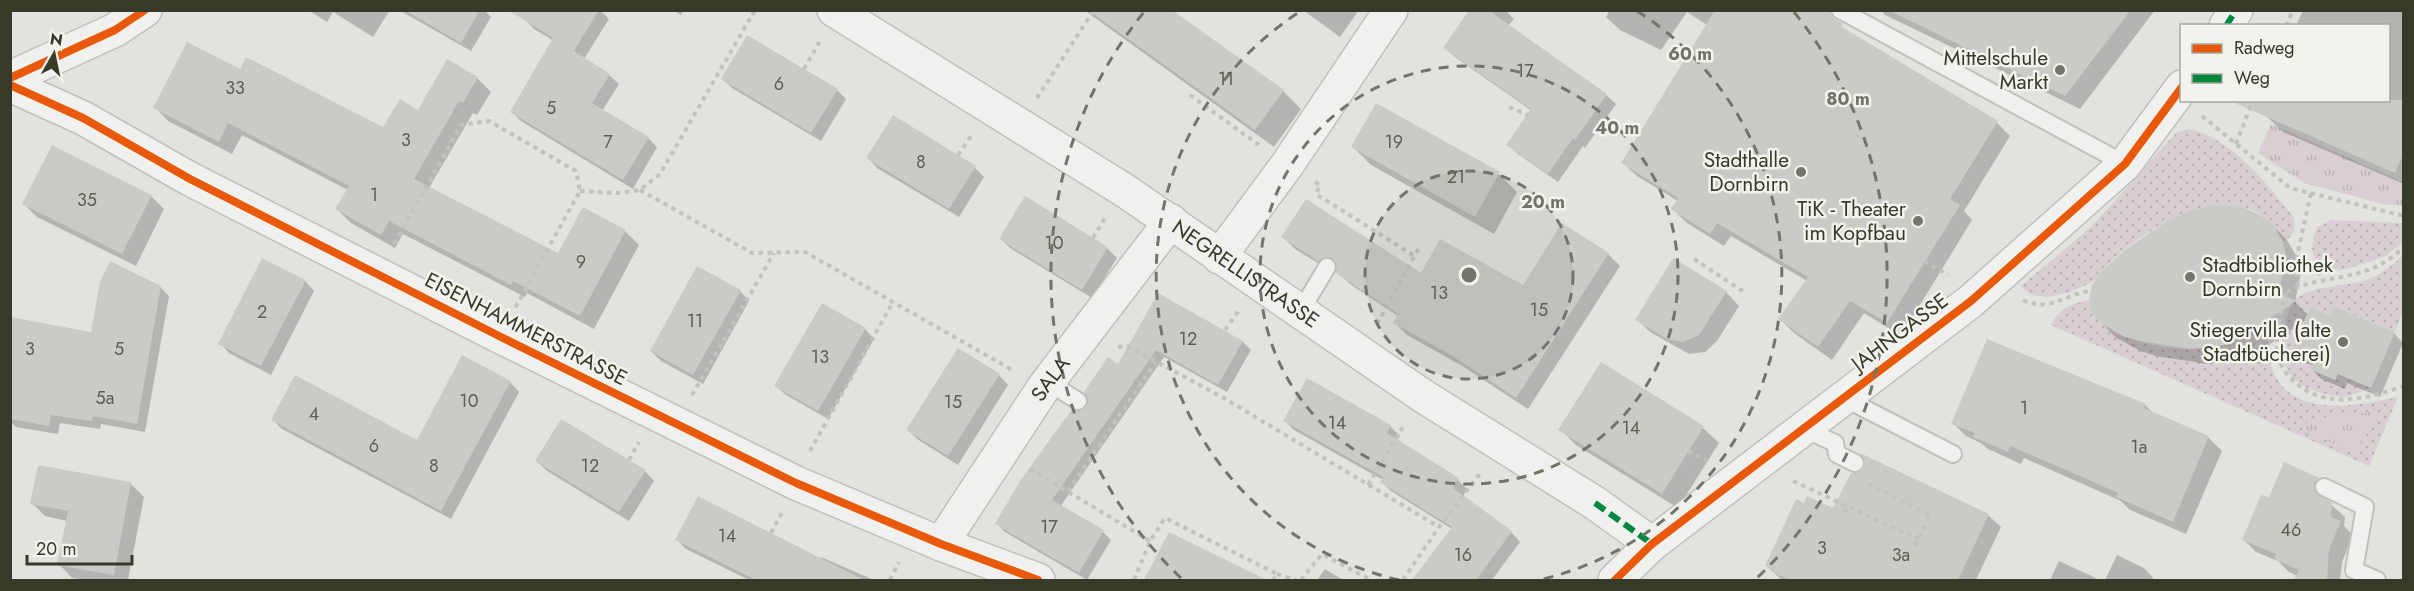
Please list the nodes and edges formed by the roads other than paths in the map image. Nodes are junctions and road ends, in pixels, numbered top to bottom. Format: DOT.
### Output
graph roads {
  1 [pos="145,10"];
  2 [pos="834,10"];
  3 [pos="1390,10"];
  4 [pos="1840,10"];
  5 [pos="2236,10"];
  6 [pos="2227,24"];
  7 [pos="10,78"];
  8 [pos="10,85"];
  9 [pos="2180,88"];
  10 [pos="2125,164"];
  11 [pos="1171,221"];
  12 [pos="1218,256"];
  13 [pos="1327,267"];
  14 [pos="1300,312"];
  15 [pos="1046,385"];
  16 [pos="1844,398"];
  17 [pos="1078,401"];
  18 [pos="1804,429"];
  19 [pos="1953,454"];
  20 [pos="1855,463"];
  21 [pos="2324,487"];
  22 [pos="940,544"];
  23 [pos="1652,544"];
  24 [pos="1038,580"];
  25 [pos="1615,580"];
  26 [pos="2377,580"];
  1 -- 7 [label="street"];
  2 -- 11 [label="street, NEGRELLISTRASSE"];
  3 -- 12 [label="street"];
  4 -- 10 [label="lane"];
  5 -- 6 [label="street"];
  8 -- 22 [label="street, EISENHAMMERSTRASSE"];
  9 -- 10 [label="street, JAHNGASSE"];
  10 -- 16 [label="street, JAHNGASSE"];
  11 -- 12 [label="street, NEGRELLISTRASSE"];
  11 -- 15 [label="street, SALA"];
  12 -- 14 [label="street, NEGRELLISTRASSE"];
  13 -- 14 [label="lane"];
  14 -- 23 [label="street, NEGRELLISTRASSE"];
  15 -- 17 [label="lane"];
  15 -- 22 [label="street, SALA"];
  16 -- 18 [label="street, JAHNGASSE"];
  16 -- 19 [label="lane"];
  18 -- 20 [label="lane"];
  18 -- 23 [label="street, JAHNGASSE"];
  21 -- 26 [label="lane"];
  22 -- 24 [label="street, EISENHAMMERSTRASSE"];
  23 -- 25 [label="street, JAHNGASSE"];
}
